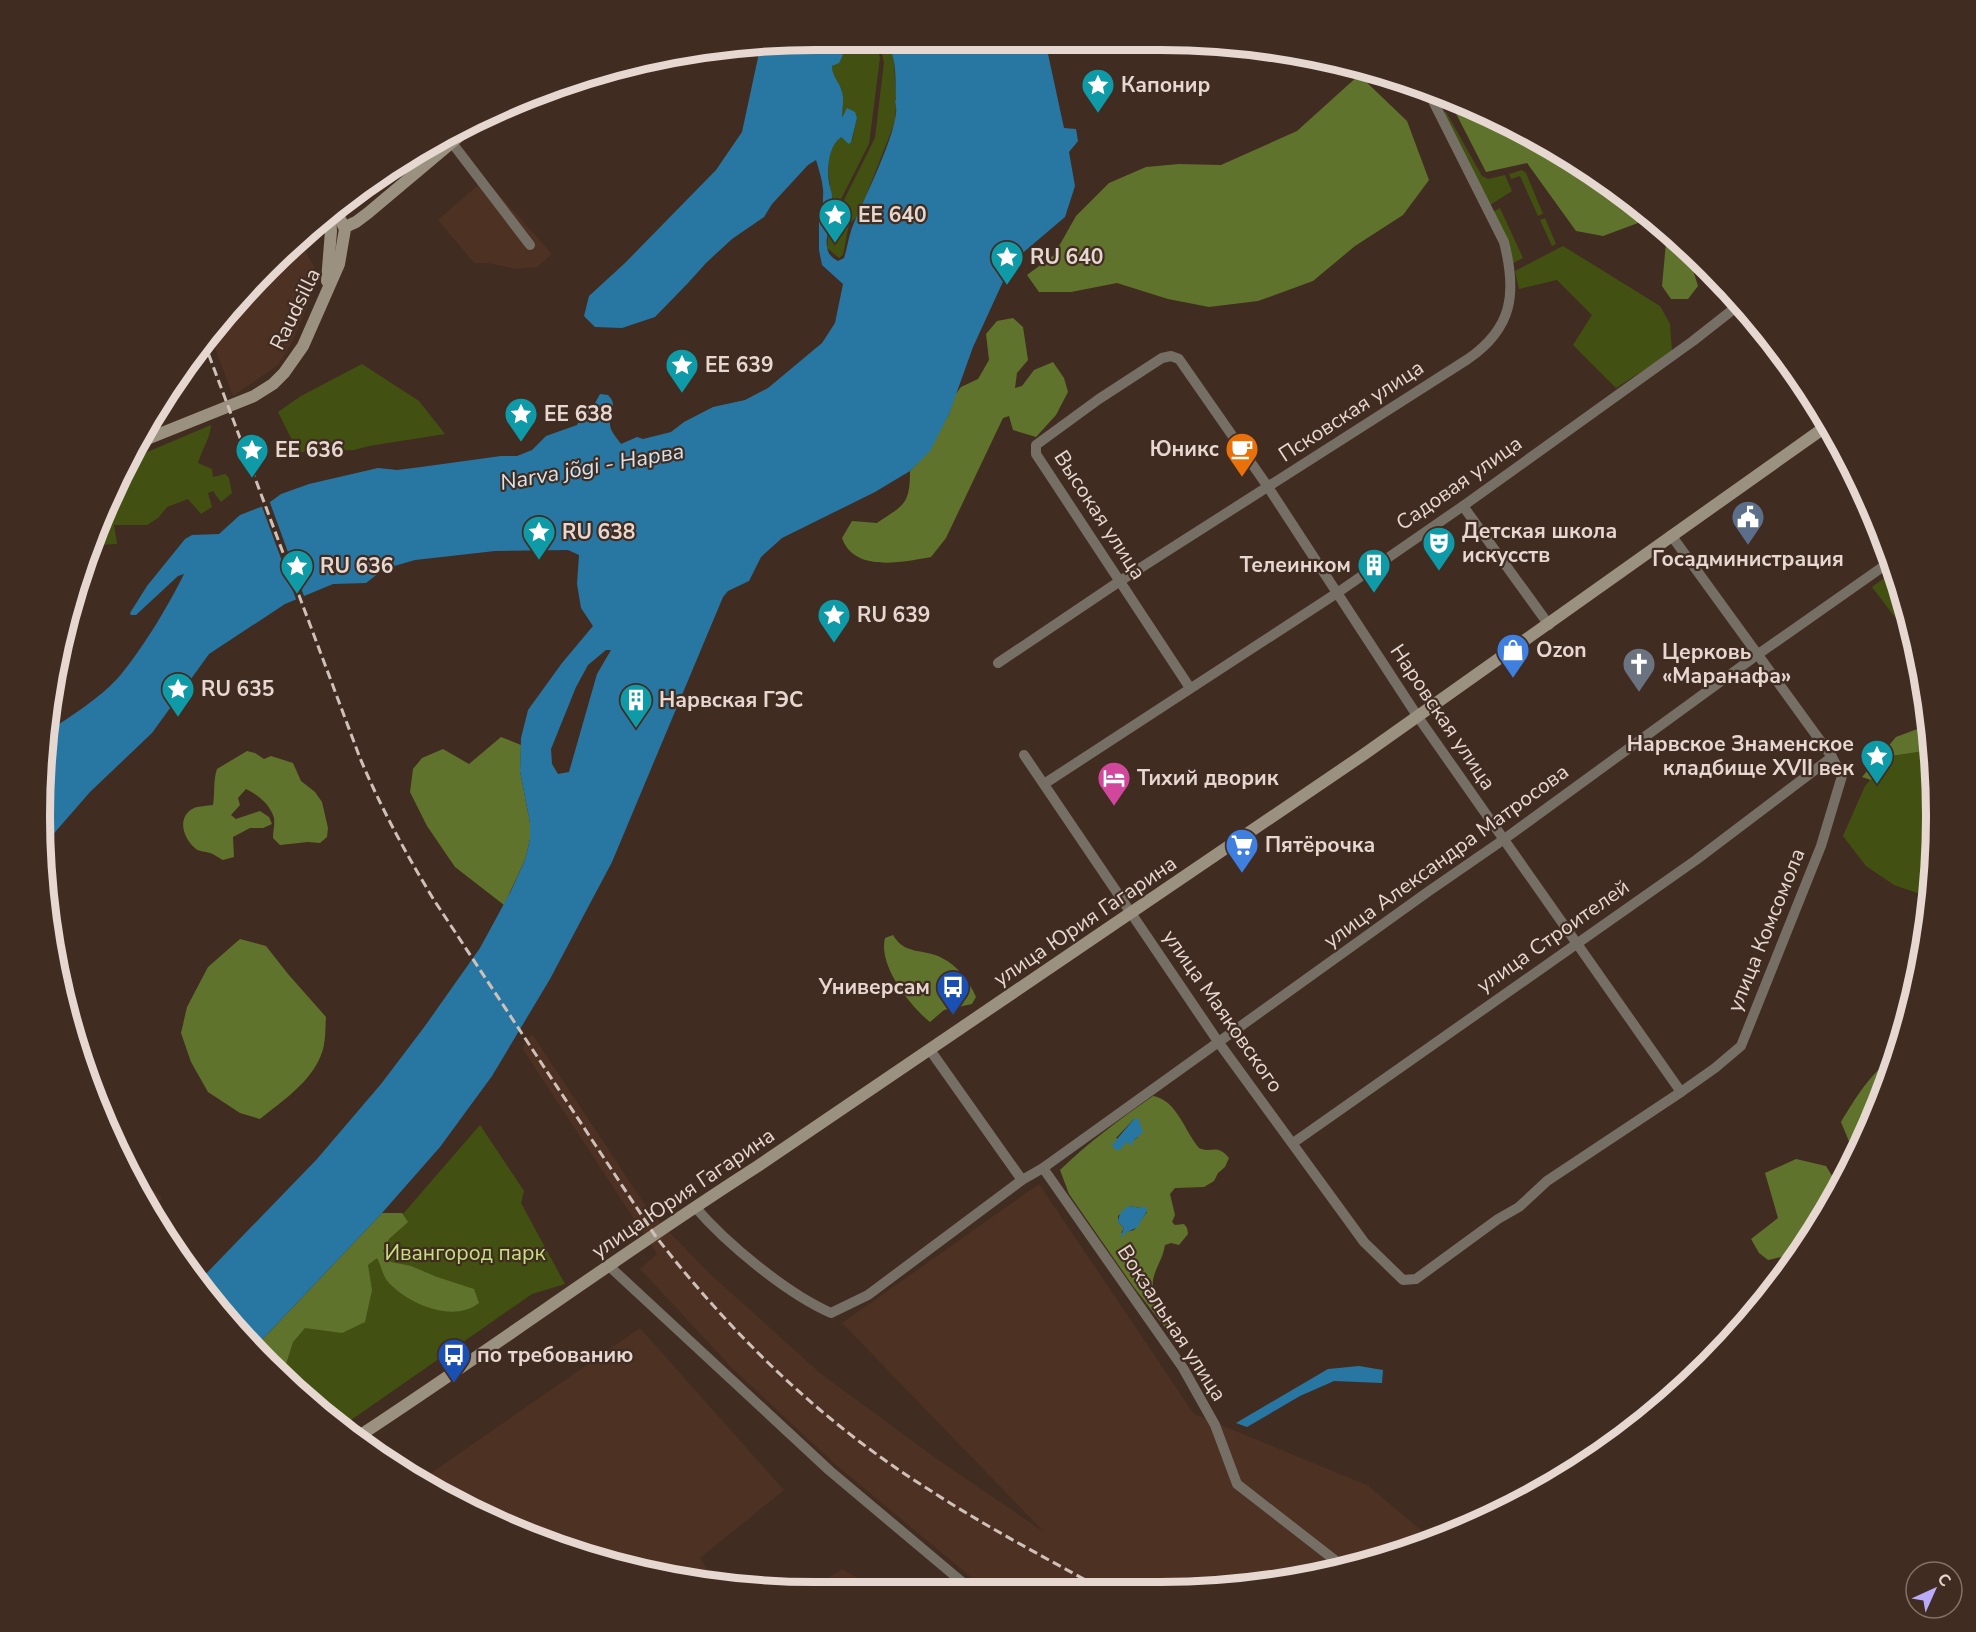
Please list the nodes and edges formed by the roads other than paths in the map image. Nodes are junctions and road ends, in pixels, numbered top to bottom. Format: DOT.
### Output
graph roads {
  1 [pos="1433,100"];
  2 [pos="451,142"];
  3 [pos="436,150"];
  4 [pos="339,217"];
  5 [pos="331,226"];
  6 [pos="345,228"];
  7 [pos="530,245"];
  8 [pos="326,291"];
  9 [pos="1734,309"];
  10 [pos="1179,359"];
  11 [pos="1822,429"];
  12 [pos="149,438"];
  13 [pos="1268,487"];
  14 [pos="1463,506"];
  15 [pos="1671,535"];
  16 [pos="1884,566"];
  17 [pos="1120,581"];
  18 [pos="1338,593"];
  19 [pos="1549,625"];
  20 [pos="1757,655"];
  21 [pos="998,663"];
  22 [pos="1190,688"];
  23 [pos="1418,717"];
  24 [pos="1024,755"];
  25 [pos="1832,757"];
  26 [pos="1044,784"];
  27 [pos="1503,840"];
  28 [pos="1131,913"];
  29 [pos="1576,943"];
  30 [pos="1219,1043"];
  31 [pos="930,1050"];
  32 [pos="1681,1092"];
  33 [pos="1293,1143"];
  34 [pos="1043,1168"];
  35 [pos="1022,1180"];
  36 [pos="695,1207"];
  37 [pos="609,1266"];
  38 [pos="1402,1280"];
  39 [pos="363,1434"];
  40 [pos="1336,1561"];
  41 [pos="962,1582"];
  1 -- 13 [label="street, Псковская улица"];
  2 -- 7 [label="street"];
  3 -- 6 [label="street"];
  4 -- 6 [label="street"];
  5 -- 6 [label="street"];
  5 -- 8 [label="street"];
  6 -- 8 [label="street, Raudsilla"];
  8 -- 12 [label="street, Raudsilla"];
  9 -- 14 [label="street, Садовая улица"];
  10 -- 13 [label="street, Наровская улица"];
  10 -- 17 [label="street, Высокая улица"];
  11 -- 15 [label="street, улица Юрия Гагарина"];
  13 -- 17 [label="street, Псковская улица"];
  13 -- 18 [label="street, Наровская улица"];
  14 -- 18 [label="street, Садовая улица"];
  14 -- 19 [label="street"];
  15 -- 19 [label="street, улица Юрия Гагарина"];
  15 -- 20 [label="street"];
  16 -- 20 [label="street, улица Александра Матросова"];
  17 -- 21 [label="street, Псковская улица"];
  17 -- 22 [label="street, Высокая улица"];
  18 -- 22 [label="street, Садовая улица"];
  18 -- 23 [label="street, Наровская улица"];
  19 -- 23 [label="street, улица Юрия Гагарина"];
  20 -- 25 [label="street"];
  20 -- 27 [label="street, улица Александра Матросова"];
  22 -- 26 [label="street, Садовая улица"];
  23 -- 27 [label="street, Наровская улица"];
  23 -- 28 [label="street, улица Юрия Гагарина"];
  24 -- 26 [label="street, улица Маяковского"];
  25 -- 29 [label="street, улица Строителей"];
  25 -- 32 [label="street, улица Комсомола"];
  26 -- 28 [label="street, улица Маяковского"];
  27 -- 29 [label="street, Наровская улица"];
  27 -- 30 [label="street, улица Александра Матросова"];
  28 -- 30 [label="street, улица Маяковского"];
  28 -- 31 [label="street, улица Юрия Гагарина"];
  29 -- 32 [label="street, Наровская улица"];
  29 -- 33 [label="street, улица Строителей"];
  30 -- 33 [label="street, улица Маяковского"];
  30 -- 34 [label="street, улица Александра Матросова"];
  31 -- 35 [label="street"];
  31 -- 36 [label="street, улица Юрия Гагарина"];
  32 -- 38 [label="street, улица Комсомола"];
  33 -- 38 [label="street, улица Маяковского"];
  34 -- 35 [label="street, улица Александра Матросова"];
  34 -- 40 [label="street, Вокзальная улица"];
  35 -- 36 [label="street, улица Александра Матросова"];
  36 -- 37 [label="street, улица Юрия Гагарина"];
  37 -- 39 [label="street, улица Юрия Гагарина"];
  37 -- 41 [label="street"];
}
